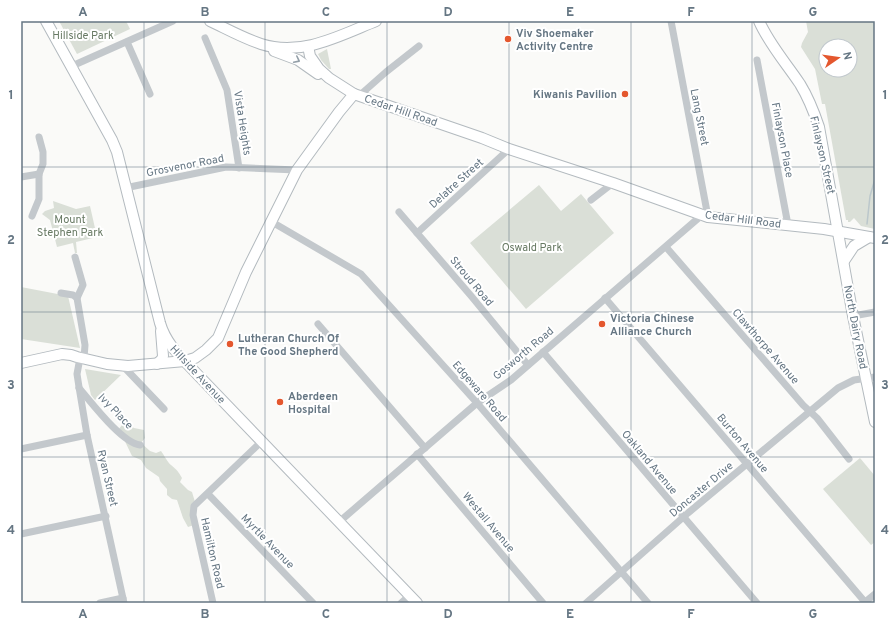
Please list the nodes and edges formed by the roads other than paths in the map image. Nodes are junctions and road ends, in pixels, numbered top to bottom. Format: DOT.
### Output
graph roads {
  1 [pos="46,21"];
  2 [pos="173,21"];
  3 [pos="210,21"];
  4 [pos="376,21"];
  5 [pos="671,21"];
  6 [pos="759,21"];
  7 [pos="205,38"];
  8 [pos="250,40"];
  9 [pos="126,42"];
  10 [pos="308,46"];
  11 [pos="418,46"];
  12 [pos="757,60"];
  13 [pos="72,66"];
  14 [pos="329,78"];
  15 [pos="150,94"];
  16 [pos="357,95"];
  17 [pos="39,138"];
  18 [pos="509,149"];
  19 [pos="238,168"];
  20 [pos="297,170"];
  21 [pos="39,174"];
  22 [pos="21,177"];
  23 [pos="613,182"];
  24 [pos="125,188"];
  25 [pos="591,200"];
  26 [pos="399,212"];
  27 [pos="32,216"];
  28 [pos="705,216"];
  29 [pos="272,222"];
  30 [pos="788,225"];
  31 [pos="839,231"];
  32 [pos="417,233"];
  33 [pos="872,237"];
  34 [pos="666,247"];
  35 [pos="75,257"];
  36 [pos="844,260"];
  37 [pos="61,292"];
  38 [pos="77,298"];
  39 [pos="605,298"];
  40 [pos="875,312"];
  41 [pos="854,316"];
  42 [pos="160,324"];
  43 [pos="318,324"];
  44 [pos="543,352"];
  45 [pos="80,358"];
  46 [pos="23,360"];
  47 [pos="185,362"];
  48 [pos="157,364"];
  49 [pos="528,365"];
  50 [pos="123,366"];
  51 [pos="870,377"];
  52 [pos="79,387"];
  53 [pos="477,404"];
  54 [pos="164,409"];
  55 [pos="810,411"];
  56 [pos="875,422"];
  57 [pos="87,435"];
  58 [pos="262,441"];
  59 [pos="140,445"];
  60 [pos="425,448"];
  61 [pos="21,449"];
  62 [pos="418,454"];
  63 [pos="849,459"];
  64 [pos="747,464"];
  65 [pos="208,494"];
  66 [pos="106,516"];
  67 [pos="683,517"];
  68 [pos="339,522"];
  69 [pos="21,534"];
  70 [pos="621,572"];
  71 [pos="875,594"];
  72 [pos="410,595"];
  73 [pos="123,601"];
  74 [pos="100,603"];
  75 [pos="213,603"];
  76 [pos="313,603"];
  77 [pos="402,603"];
  78 [pos="417,603"];
  79 [pos="543,603"];
  80 [pos="586,603"];
  81 [pos="648,603"];
  82 [pos="757,603"];
  83 [pos="864,603"];
  1 -- 13 [label="street, Hillside Avenue"];
  2 -- 9 [label="street"];
  3 -- 8 [label="street"];
  4 -- 10 [label="street"];
  5 -- 28 [label="street, Lang Street"];
  6 -- 31 [label="street, Finlayson Street"];
  7 -- 19 [label="street, Vista Heights"];
  8 -- 10 [label="street"];
  8 -- 14 [label="street, one-way"];
  9 -- 13 [label="street"];
  9 -- 15 [label="street"];
  10 -- 14 [label="street"];
  11 -- 16 [label="street"];
  12 -- 30 [label="street, Finlayson Place"];
  13 -- 24 [label="street, Hillside Avenue"];
  14 -- 16 [label="street"];
  16 -- 18 [label="street, Cedar Hill Road"];
  16 -- 20 [label="street, Cedar Hill Road"];
  17 -- 21 [label="street"];
  18 -- 23 [label="street, Cedar Hill Road"];
  18 -- 32 [label="street, Delatre Street"];
  19 -- 20 [label="street, Grosvenor Road"];
  19 -- 24 [label="street, Grosvenor Road"];
  20 -- 29 [label="street, Cedar Hill Road"];
  21 -- 22 [label="street"];
  21 -- 27 [label="street"];
  23 -- 25 [label="street"];
  23 -- 28 [label="street, Cedar Hill Road"];
  24 -- 42 [label="street, Hillside Avenue"];
  26 -- 32 [label="street, Stroud Road"];
  28 -- 30 [label="street, Cedar Hill Road"];
  28 -- 34 [label="street, Gosworth Road"];
  29 -- 47 [label="street, Cedar Hill Road"];
  29 -- 53 [label="street, Edgeware Road"];
  30 -- 31 [label="street, Cedar Hill Road"];
  31 -- 33 [label="street, Cedar Hill Road"];
  31 -- 36 [label="street, North Dairy Road"];
  32 -- 49 [label="street, Stroud Road"];
  33 -- 36 [label="street"];
  34 -- 39 [label="street, Gosworth Road"];
  34 -- 55 [label="street, Clawthorpe Avenue"];
  35 -- 38 [label="street, Ryan Street"];
  36 -- 41 [label="street, North Dairy Road"];
  37 -- 38 [label="street"];
  38 -- 45 [label="street, Ryan Street"];
  39 -- 44 [label="street, Gosworth Road"];
  39 -- 64 [label="street, Burton Avenue"];
  40 -- 41 [label="street"];
  41 -- 51 [label="street, North Dairy Road"];
  42 -- 47 [label="street, Hillside Avenue"];
  42 -- 48 [label="street"];
  43 -- 60 [label="street"];
  44 -- 49 [label="street, Gosworth Road"];
  44 -- 67 [label="street, Oakland Avenue"];
  45 -- 46 [label="street, Cedar Hill Road"];
  45 -- 50 [label="street, Cedar Hill Road"];
  45 -- 52 [label="street, Ryan Street"];
  47 -- 48 [label="street, Cedar Hill Road"];
  47 -- 58 [label="street, Hillside Avenue"];
  48 -- 50 [label="street, Cedar Hill Road"];
  49 -- 53 [label="street, Gosworth Road"];
  50 -- 54 [label="street"];
  51 -- 55 [label="street, Doncaster Drive"];
  51 -- 56 [label="street, North Dairy Road"];
  52 -- 57 [label="street, Ryan Street"];
  52 -- 59 [label="street, Ivy Place"];
  53 -- 60 [label="street, Gosworth Road"];
  53 -- 70 [label="street, Edgeware Road"];
  55 -- 63 [label="street, Clawthorpe Avenue"];
  55 -- 64 [label="street, Doncaster Drive"];
  57 -- 61 [label="street"];
  57 -- 66 [label="street, Ryan Street"];
  58 -- 65 [label="street, Hamilton Road"];
  58 -- 68 [label="street, Hillside Avenue"];
  60 -- 62 [label="street, Gosworth Road"];
  62 -- 68 [label="street, Gosworth Road"];
  62 -- 79 [label="street, Westall Avenue"];
  64 -- 67 [label="street, Doncaster Drive"];
  64 -- 83 [label="street, Burton Avenue"];
  65 -- 75 [label="street, Hamilton Road"];
  65 -- 76 [label="street, Myrtle Avenue"];
  66 -- 69 [label="street"];
  66 -- 73 [label="street, Ryan Street"];
  67 -- 70 [label="street, Doncaster Drive"];
  67 -- 82 [label="street, Oakland Avenue"];
  68 -- 72 [label="street, Hillside Avenue"];
  70 -- 80 [label="street, Doncaster Drive"];
  70 -- 81 [label="street, Edgeware Road"];
  71 -- 83 [label="street"];
  72 -- 77 [label="street"];
  72 -- 78 [label="street, Hillside Avenue"];
  73 -- 74 [label="street"];
}
